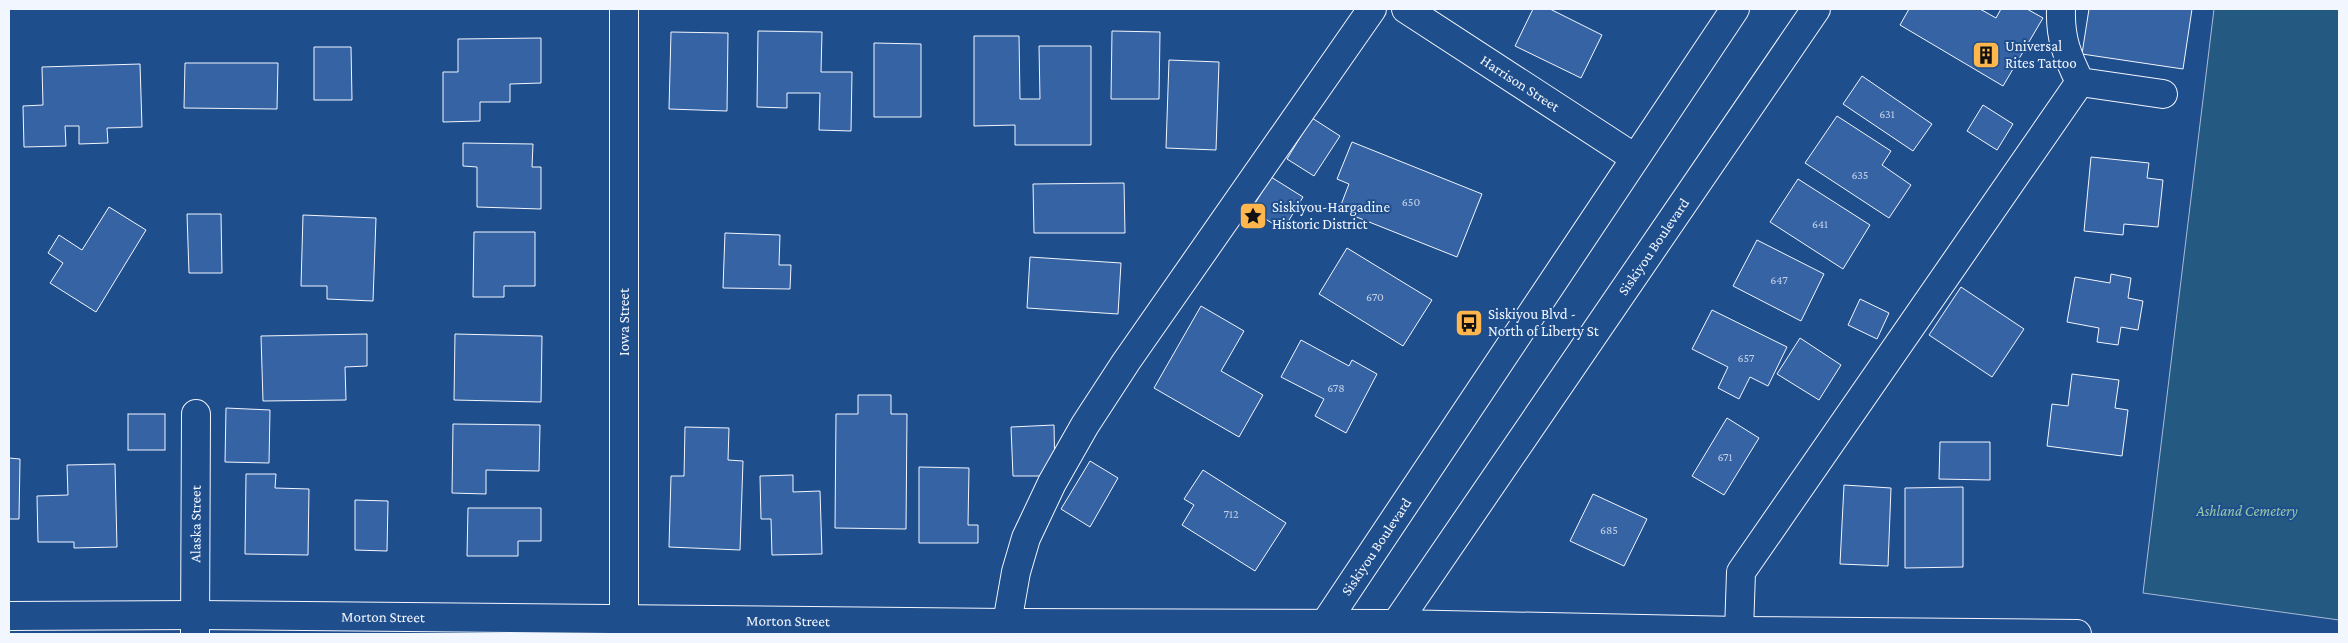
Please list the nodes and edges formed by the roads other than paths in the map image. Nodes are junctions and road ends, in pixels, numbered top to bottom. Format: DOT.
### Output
graph roads {
  1 [pos="624,9"];
  2 [pos="1372,9"];
  3 [pos="1406,9"];
  4 [pos="1735,9"];
  5 [pos="1816,9"];
  6 [pos="2061,9"];
  7 [pos="2080,82"];
  8 [pos="2163,94"];
  9 [pos="1635,158"];
  10 [pos="196,414"];
  11 [pos="9,616"];
  12 [pos="1007,624"];
  13 [pos="195,625"];
  14 [pos="624,626"];
  15 [pos="1321,629"];
  16 [pos="1392,629"];
  17 [pos="1739,631"];
  18 [pos="1771,633"];
  19 [pos="2077,634"];
  1 -- 14 [label="street, Iowa Street"];
  2 -- 12 [label="street"];
  3 -- 9 [label="street, Harrison Street"];
  4 -- 9 [label="street, Siskiyou Boulevard"];
  5 -- 16 [label="street, Siskiyou Boulevard"];
  6 -- 7 [label="street"];
  7 -- 8 [label="street"];
  7 -- 17 [label="street"];
  9 -- 15 [label="street, Siskiyou Boulevard"];
  10 -- 13 [label="street, Alaska Street"];
  11 -- 13 [label="street, Morton Street"];
  12 -- 14 [label="street, Morton Street"];
  12 -- 15 [label="street, Morton Street"];
  13 -- 14 [label="street, Morton Street"];
  15 -- 16 [label="street, Morton Street"];
  16 -- 17 [label="street, Morton Street"];
  17 -- 18 [label="street, Morton Street"];
  18 -- 19 [label="street, Morton Street"];
}
